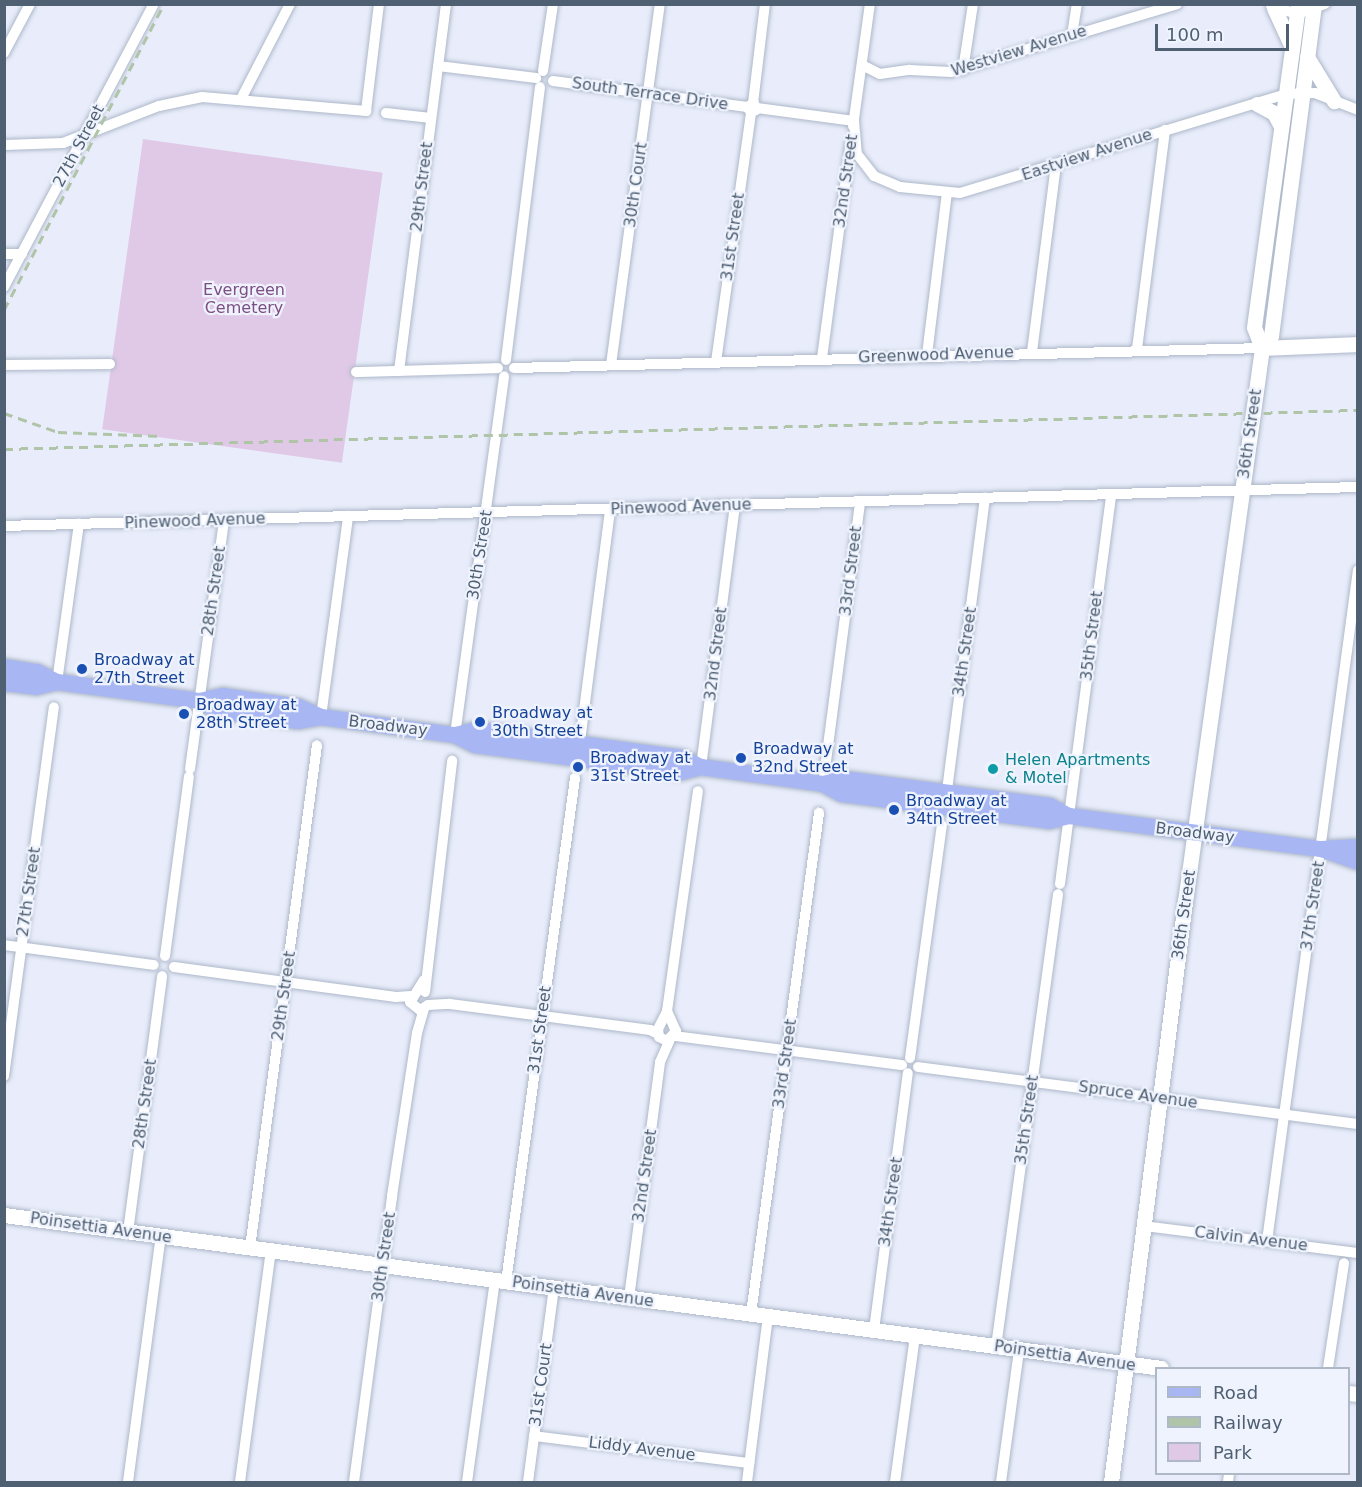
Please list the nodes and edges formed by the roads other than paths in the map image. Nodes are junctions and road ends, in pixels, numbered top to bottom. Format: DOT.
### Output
graph roads {
  1 [pos="30,4"];
  2 [pos="154,4"];
  3 [pos="290,4"];
  4 [pos="379,4"];
  5 [pos="446,4"];
  6 [pos="553,4"];
  7 [pos="660,4"];
  8 [pos="765,4"];
  9 [pos="870,4"];
  10 [pos="973,4"];
  11 [pos="1077,4"];
  12 [pos="1177,4"];
  13 [pos="1271,6"];
  14 [pos="1318,6"];
  15 [pos="1297,9"];
  16 [pos="1072,35"];
  17 [pos="1292,46"];
  18 [pos="4,53"];
  19 [pos="1307,57"];
  20 [pos="862,65"];
  21 [pos="438,66"];
  22 [pos="963,70"];
  23 [pos="540,79"];
  24 [pos="1303,91"];
  25 [pos="648,93"];
  26 [pos="1285,94"];
  27 [pos="242,97"];
  28 [pos="1334,101"];
  29 [pos="1257,105"];
  30 [pos="752,108"];
  31 [pos="1358,110"];
  32 [pos="386,113"];
  33 [pos="431,118"];
  34 [pos="854,121"];
  35 [pos="1281,126"];
  36 [pos="1165,130"];
  37 [pos="84,137"];
  38 [pos="4,146"];
  39 [pos="1056,165"];
  40 [pos="947,193"];
  41 [pos="4,254"];
  42 [pos="22,254"];
  43 [pos="4,287"];
  44 [pos="1358,344"];
  45 [pos="1262,348"];
  46 [pos="1137,349"];
  47 [pos="1032,352"];
  48 [pos="927,355"];
  49 [pos="822,358"];
  50 [pos="716,362"];
  51 [pos="110,364"];
  52 [pos="611,364"];
  53 [pos="4,365"];
  54 [pos="505,368"];
  55 [pos="399,371"];
  56 [pos="356,372"];
  57 [pos="1358,487"];
  58 [pos="1242,491"];
  59 [pos="1111,494"];
  60 [pos="986,498"];
  61 [pos="860,501"];
  62 [pos="735,505"];
  63 [pos="610,509"];
  64 [pos="487,512"];
  65 [pos="348,516"];
  66 [pos="224,520"];
  67 [pos="79,524"];
  68 [pos="4,526"];
  69 [pos="1358,570"];
  70 [pos="4,667"];
  71 [pos="57,682"];
  72 [pos="4,683"];
  73 [pos="199,701"];
  74 [pos="54,707"];
  75 [pos="321,717"];
  76 [pos="455,735"];
  77 [pos="317,745"];
  78 [pos="579,751"];
  79 [pos="452,761"];
  80 [pos="701,767"];
  81 [pos="575,778"];
  82 [pos="823,784"];
  83 [pos="698,791"];
  84 [pos="946,800"];
  85 [pos="819,813"];
  86 [pos="1069,816"];
  87 [pos="942,825"];
  88 [pos="1195,833"];
  89 [pos="1358,847"];
  90 [pos="1321,849"];
  91 [pos="1358,862"];
  92 [pos="4,945"];
  93 [pos="22,947"];
  94 [pos="165,956"];
  95 [pos="154,965"];
  96 [pos="174,967"];
  97 [pos="162,976"];
  98 [pos="285,982"];
  99 [pos="420,1000"];
  100 [pos="542,1016"];
  101 [pos="665,1032"];
  102 [pos="787,1048"];
  103 [pos="907,1065"];
  104 [pos="4,1077"];
  105 [pos="1032,1081"];
  106 [pos="1161,1098"];
  107 [pos="1284,1114"];
  108 [pos="1358,1124"];
  109 [pos="4,1215"];
  110 [pos="1144,1226"];
  111 [pos="128,1232"];
  112 [pos="161,1236"];
  113 [pos="1267,1241"];
  114 [pos="250,1248"];
  115 [pos="271,1251"];
  116 [pos="1358,1253"];
  117 [pos="1344,1263"];
  118 [pos="383,1266"];
  119 [pos="501,1281"];
  120 [pos="554,1288"];
  121 [pos="629,1298"];
  122 [pos="751,1314"];
  123 [pos="768,1316"];
  124 [pos="874,1330"];
  125 [pos="915,1336"];
  126 [pos="996,1347"];
  127 [pos="1019,1350"];
  128 [pos="1126,1364"];
  129 [pos="1155,1367"];
  130 [pos="1328,1367"];
  131 [pos="534,1436"];
  132 [pos="750,1463"];
  133 [pos="128,1482"];
  134 [pos="240,1482"];
  135 [pos="354,1482"];
  136 [pos="467,1482"];
  137 [pos="528,1482"];
  138 [pos="747,1482"];
  139 [pos="895,1482"];
  140 [pos="1001,1482"];
  141 [pos="1111,1482"];
  1 -- 18 [label="street"];
  2 -- 37 [label="street, 27th Street"];
  3 -- 27 [label="street"];
  4 -- 27 [label="street"];
  5 -- 21 [label="street, 29th Street"];
  6 -- 23 [label="street, 30th Street"];
  7 -- 25 [label="street, 30th Court"];
  8 -- 30 [label="street, 31st Street"];
  9 -- 20 [label="street, 32nd Street"];
  10 -- 22 [label="street"];
  11 -- 16 [label="street"];
  12 -- 16 [label="street, Westview Avenue"];
  13 -- 15 [label="street"];
  13 -- 17 [label="street"];
  14 -- 15 [label="street"];
  14 -- 19 [label="street, 36th Street"];
  15 -- 17 [label="street, 36th Street"];
  16 -- 22 [label="street, Westview Avenue"];
  17 -- 26 [label="street, 36th Street"];
  19 -- 24 [label="street, 36th Street"];
  19 -- 28 [label="street"];
  20 -- 22 [label="street, Westview Avenue"];
  20 -- 34 [label="street, 32nd Street"];
  21 -- 23 [label="street"];
  21 -- 33 [label="street, 29th Street"];
  23 -- 25 [label="street, South Terrace Drive"];
  23 -- 54 [label="street, 30th Street"];
  24 -- 26 [label="street, Eastview Avenue"];
  24 -- 28 [label="street, Eastview Avenue"];
  24 -- 45 [label="street, 36th Street"];
  25 -- 30 [label="street, South Terrace Drive"];
  25 -- 52 [label="street, 30th Court"];
  26 -- 29 [label="street, Eastview Avenue"];
  26 -- 35 [label="street, 36th Street"];
  27 -- 37 [label="street"];
  28 -- 31 [label="street, Eastview Avenue"];
  29 -- 35 [label="street"];
  29 -- 36 [label="street, Eastview Avenue"];
  30 -- 34 [label="street, South Terrace Drive"];
  30 -- 50 [label="street, 31st Street"];
  32 -- 33 [label="street"];
  33 -- 55 [label="street, 29th Street"];
  34 -- 40 [label="street, Eastview Avenue"];
  34 -- 49 [label="street, 32nd Street"];
  35 -- 45 [label="street, 36th Street"];
  36 -- 39 [label="street, Eastview Avenue"];
  36 -- 46 [label="street"];
  37 -- 38 [label="street"];
  37 -- 42 [label="street, 27th Street"];
  39 -- 40 [label="street, Eastview Avenue"];
  39 -- 47 [label="street"];
  40 -- 48 [label="street"];
  41 -- 42 [label="street"];
  42 -- 43 [label="street, 27th Street"];
  44 -- 45 [label="street, Greenwood Avenue"];
  45 -- 46 [label="street, Greenwood Avenue"];
  45 -- 58 [label="street, 36th Street"];
  46 -- 47 [label="street, Greenwood Avenue"];
  47 -- 48 [label="street, Greenwood Avenue"];
  48 -- 49 [label="street, Greenwood Avenue"];
  49 -- 50 [label="street, Greenwood Avenue"];
  50 -- 52 [label="street, Greenwood Avenue"];
  51 -- 53 [label="street"];
  52 -- 54 [label="street, Greenwood Avenue"];
  54 -- 55 [label="street, Greenwood Avenue"];
  54 -- 64 [label="street, 30th Street"];
  55 -- 56 [label="street, Greenwood Avenue"];
  57 -- 58 [label="street, Pinewood Avenue"];
  58 -- 59 [label="street, Pinewood Avenue"];
  58 -- 88 [label="street, 36th Street"];
  59 -- 60 [label="street, Pinewood Avenue"];
  59 -- 86 [label="street, 35th Street"];
  60 -- 61 [label="street, Pinewood Avenue"];
  60 -- 84 [label="street, 34th Street"];
  61 -- 62 [label="street, Pinewood Avenue"];
  61 -- 82 [label="street, 33rd Street"];
  62 -- 63 [label="street, Pinewood Avenue"];
  62 -- 80 [label="street, 32nd Street"];
  63 -- 64 [label="street, Pinewood Avenue"];
  63 -- 78 [label="street"];
  64 -- 65 [label="street, Pinewood Avenue"];
  64 -- 76 [label="street, 30th Street"];
  65 -- 66 [label="street, Pinewood Avenue"];
  65 -- 75 [label="street"];
  66 -- 67 [label="street, Pinewood Avenue"];
  66 -- 73 [label="street, 28th Street"];
  67 -- 68 [label="street, Pinewood Avenue"];
  67 -- 71 [label="street"];
  69 -- 90 [label="street, 37th Street"];
  70 -- 71 [label="main road, Broadway"];
  71 -- 72 [label="main road, Broadway"];
  71 -- 73 [label="main road, Broadway"];
  73 -- 75 [label="main road, Broadway"];
  73 -- 94 [label="street, 28th Street"];
  74 -- 93 [label="street, 27th Street"];
  75 -- 76 [label="main road, Broadway"];
  76 -- 78 [label="main road, Broadway"];
  77 -- 98 [label="street, 29th Street"];
  78 -- 80 [label="main road, Broadway"];
  79 -- 99 [label="street, 30th Street"];
  80 -- 82 [label="main road, Broadway"];
  81 -- 100 [label="street, 31st Street"];
  82 -- 84 [label="main road, Broadway"];
  83 -- 101 [label="street, 32nd Street"];
  84 -- 86 [label="main road, Broadway"];
  85 -- 102 [label="street, 33rd Street"];
  86 -- 88 [label="main road, Broadway"];
  86 -- 105 [label="street, 35th Street"];
  87 -- 103 [label="street, 34th Street"];
  88 -- 90 [label="main road, Broadway"];
  88 -- 106 [label="street, 36th Street"];
  89 -- 90 [label="main road, Broadway"];
  90 -- 91 [label="main road, Broadway"];
  90 -- 107 [label="street, 37th Street"];
  92 -- 93 [label="street"];
  93 -- 95 [label="street"];
  93 -- 104 [label="street, 27th Street"];
  94 -- 95 [label="street"];
  94 -- 96 [label="street"];
  95 -- 97 [label="street"];
  96 -- 97 [label="street"];
  96 -- 98 [label="street"];
  97 -- 111 [label="street, 28th Street"];
  98 -- 99 [label="street"];
  98 -- 114 [label="street, 29th Street"];
  99 -- 100 [label="street"];
  99 -- 118 [label="street, 30th Street"];
  100 -- 101 [label="street"];
  100 -- 119 [label="street, 31st Street"];
  101 -- 102 [label="street"];
  101 -- 121 [label="street, 32nd Street"];
  102 -- 103 [label="street"];
  102 -- 122 [label="street, 33rd Street"];
  103 -- 105 [label="street, Spruce Avenue"];
  103 -- 124 [label="street, 34th Street"];
  105 -- 106 [label="street, Spruce Avenue"];
  105 -- 126 [label="street, 35th Street"];
  106 -- 107 [label="street, Spruce Avenue"];
  106 -- 110 [label="street, 36th Street"];
  107 -- 108 [label="street, Spruce Avenue"];
  107 -- 113 [label="street, 37th Street"];
  109 -- 111 [label="street, Poinsettia Avenue"];
  110 -- 113 [label="street, Calvin Avenue"];
  110 -- 128 [label="street, 36th Street"];
  111 -- 112 [label="street, Poinsettia Avenue"];
  112 -- 114 [label="street, Poinsettia Avenue"];
  112 -- 133 [label="street"];
  113 -- 116 [label="street, Calvin Avenue"];
  114 -- 115 [label="street, Poinsettia Avenue"];
  115 -- 118 [label="street, Poinsettia Avenue"];
  115 -- 134 [label="street"];
  117 -- 130 [label="street"];
  118 -- 119 [label="street, Poinsettia Avenue"];
  118 -- 135 [label="street, 30th Street"];
  119 -- 120 [label="street, Poinsettia Avenue"];
  119 -- 136 [label="street, 31st Street"];
  120 -- 121 [label="street, Poinsettia Avenue"];
  120 -- 131 [label="street, 31st Court"];
  121 -- 122 [label="street, Poinsettia Avenue"];
  122 -- 123 [label="street, Poinsettia Avenue"];
  123 -- 124 [label="street, Poinsettia Avenue"];
  123 -- 132 [label="street"];
  124 -- 125 [label="street, Poinsettia Avenue"];
  125 -- 126 [label="street, Poinsettia Avenue"];
  125 -- 139 [label="street"];
  126 -- 127 [label="street, Poinsettia Avenue"];
  127 -- 128 [label="street, Poinsettia Avenue"];
  127 -- 140 [label="street"];
  128 -- 129 [label="street, Poinsettia Avenue"];
  128 -- 141 [label="street, 36th Street"];
  131 -- 132 [label="street, Liddy Avenue"];
  131 -- 137 [label="street, 31st Court"];
  132 -- 138 [label="street"];
}
